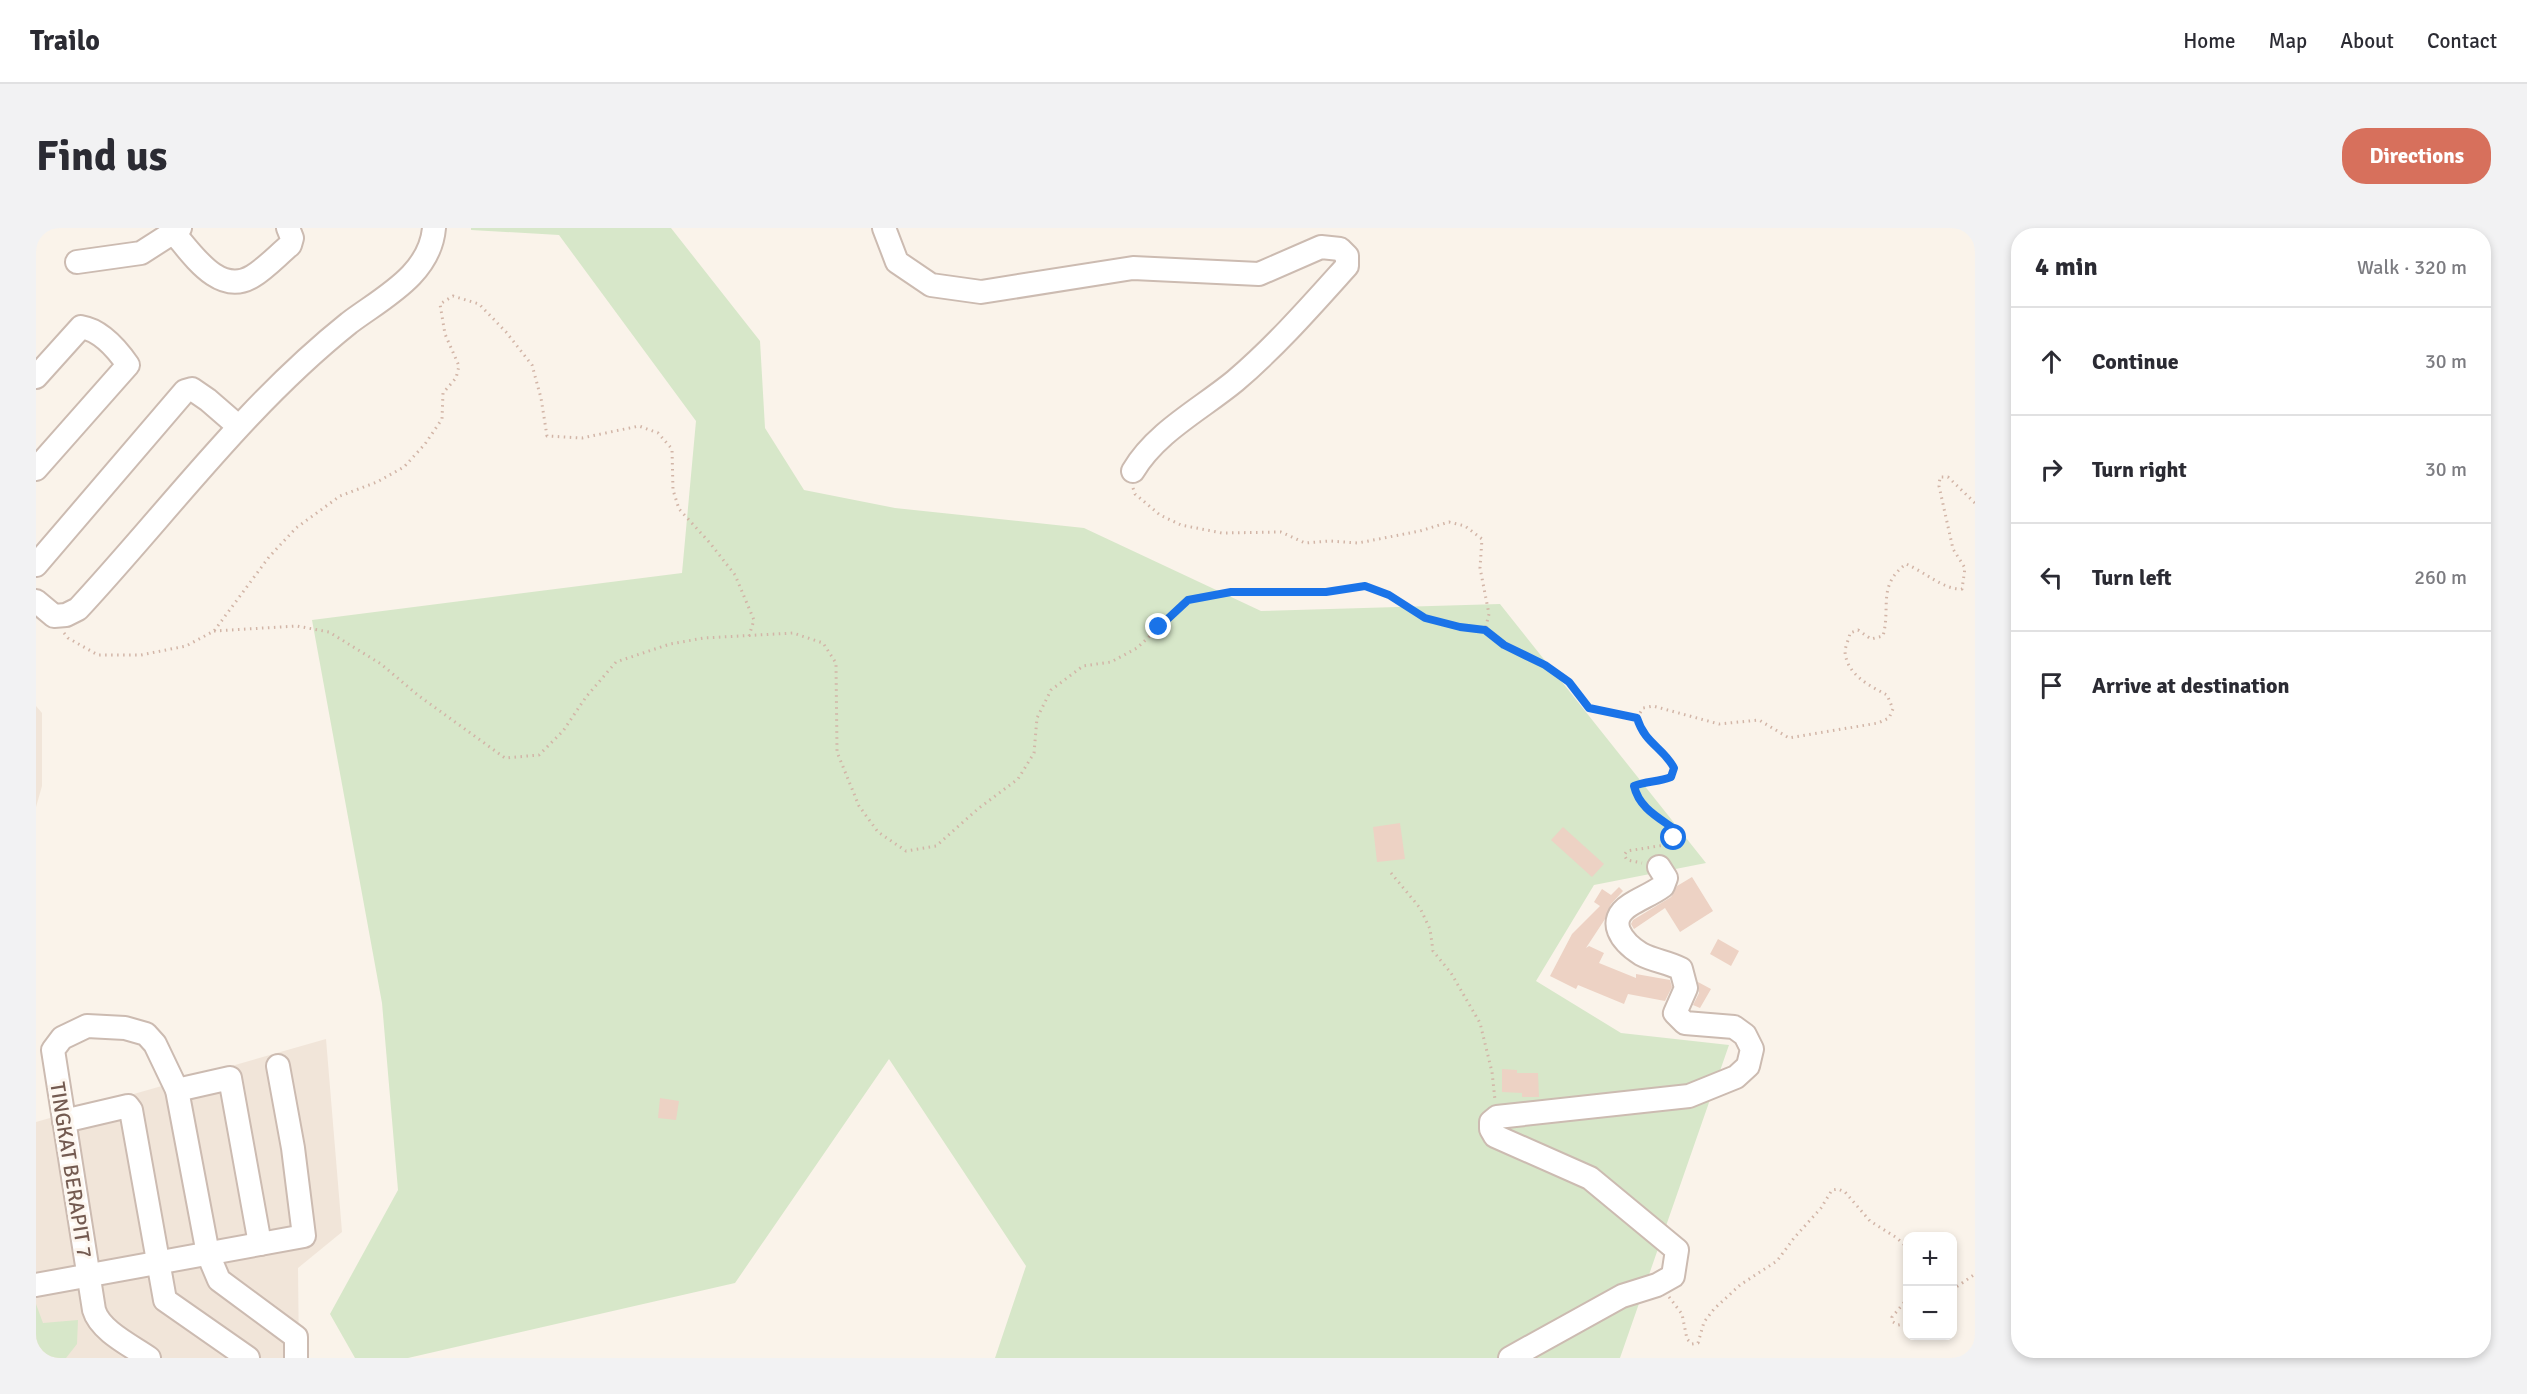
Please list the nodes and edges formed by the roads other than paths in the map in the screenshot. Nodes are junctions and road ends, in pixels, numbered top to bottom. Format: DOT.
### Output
graph roads {
  1 [pos="288,228"];
  2 [pos="434,228"];
  3 [pos="884,228"];
  4 [pos="177,230"];
  5 [pos="77,262"];
  6 [pos="36,377"];
  7 [pos="238,426"];
  8 [pos="36,469"];
  9 [pos="1134,471"];
  10 [pos="36,565"];
  11 [pos="36,601"];
  12 [pos="1659,867"];
  13 [pos="278,1066"];
  14 [pos="177,1090"];
  15 [pos="64,1122"];
  16 [pos="260,1244"];
  17 [pos="208,1254"];
  18 [pos="157,1262"];
  19 [pos="88,1277"];
  20 [pos="36,1285"];
  21 [pos="296,1348"];
  22 [pos="149,1358"];
  23 [pos="248,1358"];
  24 [pos="1510,1358"];
  1 -- 4 [label="street"];
  2 -- 7 [label="street"];
  3 -- 9 [label="street"];
  4 -- 5 [label="street"];
  6 -- 8 [label="street"];
  7 -- 10 [label="street"];
  7 -- 11 [label="street"];
  12 -- 24 [label="street"];
  13 -- 16 [label="street"];
  14 -- 15 [label="street, TINGKAT BERAPIT 7"];
  14 -- 16 [label="street"];
  14 -- 17 [label="street"];
  15 -- 18 [label="street"];
  15 -- 19 [label="street, TINGKAT BERAPIT 7"];
  16 -- 17 [label="street"];
  17 -- 18 [label="street"];
  17 -- 21 [label="street"];
  18 -- 19 [label="street"];
  18 -- 23 [label="street"];
  19 -- 20 [label="street"];
  19 -- 22 [label="street, TINGKAT BERAPIT 7"];
}
